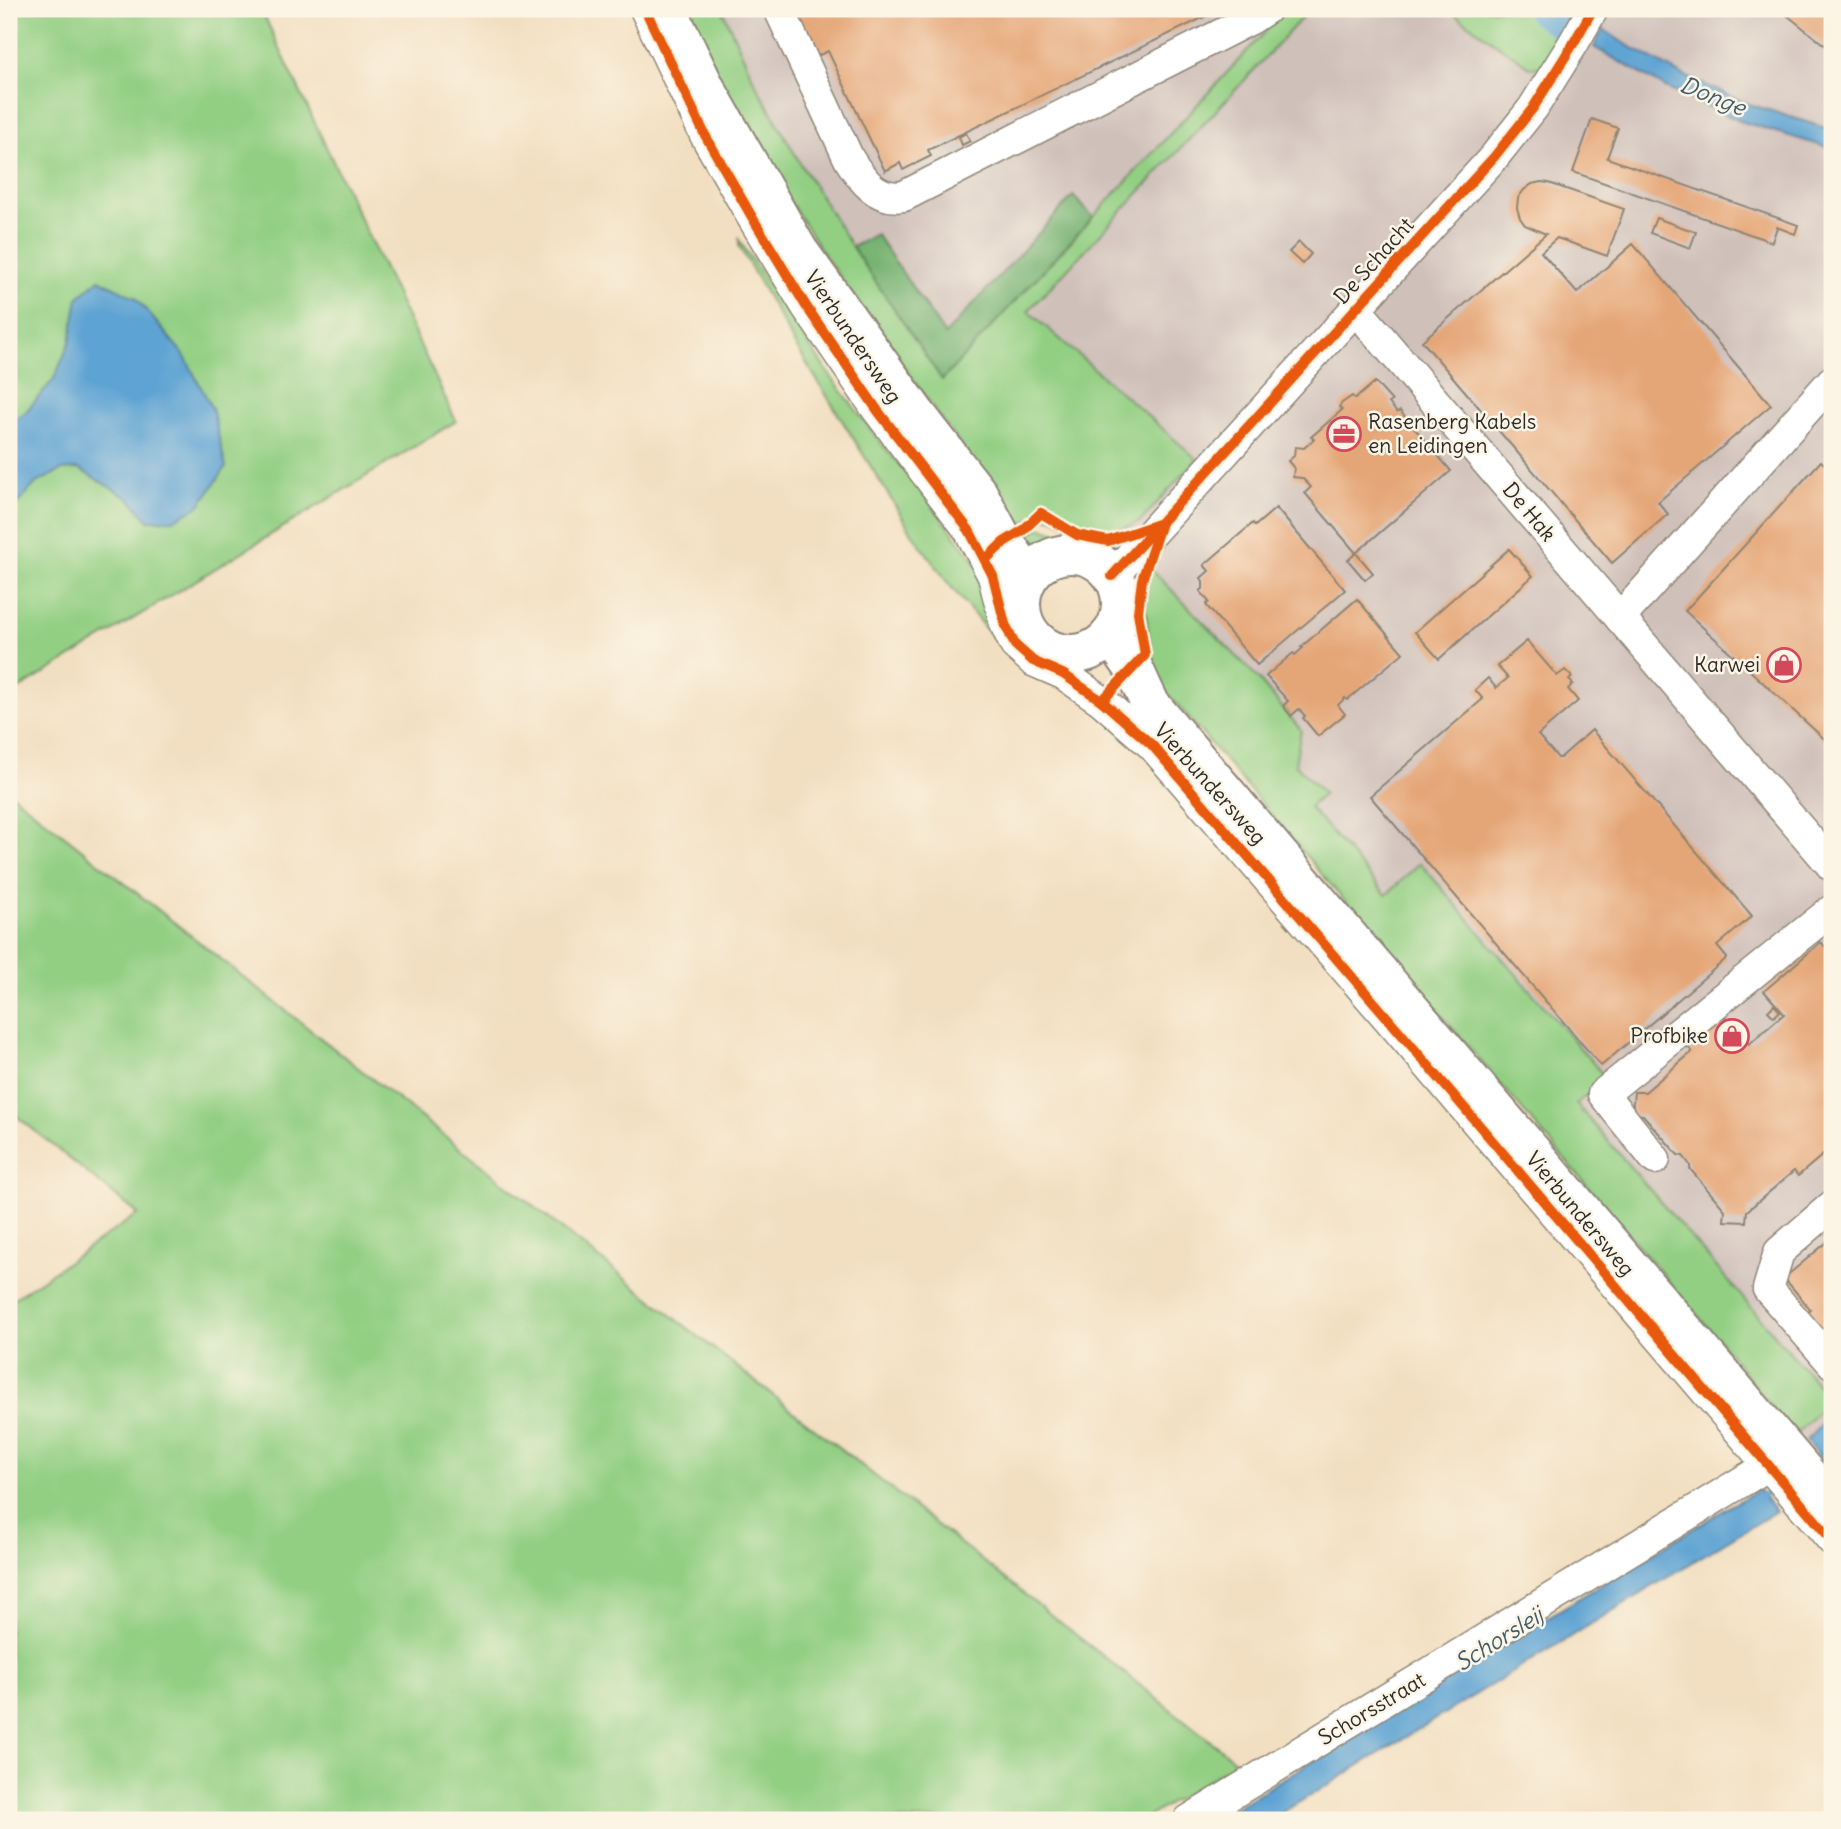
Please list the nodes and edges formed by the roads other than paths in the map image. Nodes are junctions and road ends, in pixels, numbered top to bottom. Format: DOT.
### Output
graph roads {
  1 [pos="645,9"];
  2 [pos="667,9"];
  3 [pos="779,9"];
  4 [pos="1266,9"];
  5 [pos="1593,9"];
  6 [pos="1356,309"];
  7 [pos="1832,381"];
  8 [pos="1039,567"];
  9 [pos="1112,576"];
  10 [pos="1620,618"];
  11 [pos="1099,643"];
  12 [pos="1832,866"];
  13 [pos="1832,910"];
  14 [pos="1406,1022"];
  15 [pos="1655,1159"];
  16 [pos="1832,1206"];
  17 [pos="1832,1363"];
  18 [pos="1769,1465"];
  19 [pos="1832,1504"];
  20 [pos="1832,1540"];
  21 [pos="1189,1820"];
  1 -- 14 [label="street, Vierbundersweg"];
  2 -- 8 [label="main road, Vierbundersweg"];
  3 -- 4 [label="street"];
  5 -- 6 [label="street, De Schacht"];
  6 -- 9 [label="street, De Schacht"];
  6 -- 10 [label="street, De Hak"];
  7 -- 10 [label="street"];
  8 -- 9 [label="main road"];
  8 -- 11 [label="main road"];
  9 -- 11 [label="main road"];
  10 -- 12 [label="street, De Hak"];
  11 -- 14 [label="main road, Vierbundersweg"];
  13 -- 15 [label="street"];
  14 -- 18 [label="street, Vierbundersweg"];
  14 -- 19 [label="main road, Vierbundersweg"];
  16 -- 17 [label="street"];
  18 -- 20 [label="street, Vierbundersweg"];
  18 -- 21 [label="street, Schorsstraat"];
}
